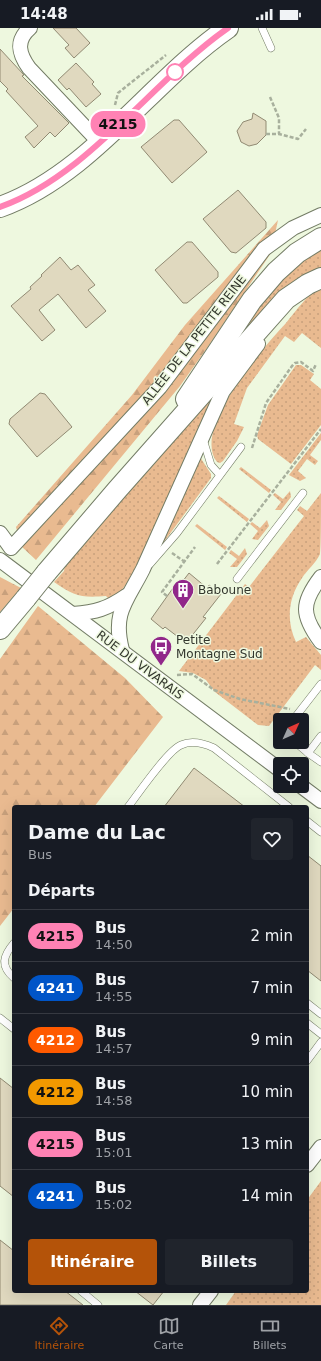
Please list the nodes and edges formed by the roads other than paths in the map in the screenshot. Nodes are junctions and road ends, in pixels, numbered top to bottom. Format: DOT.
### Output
graph roads {
  1 [pos="30,28"];
  2 [pos="228,28"];
  3 [pos="262,28"];
  4 [pos="271,48"];
  5 [pos="99,142"];
  6 [pos="0,207"];
  7 [pos="321,215"];
  8 [pos="321,238"];
  9 [pos="321,278"];
  10 [pos="286,299"];
  11 [pos="203,437"];
  12 [pos="241,446"];
  13 [pos="152,451"];
  14 [pos="219,474"];
  15 [pos="302,493"];
  16 [pos="0,533"];
  17 [pos="0,560"];
  18 [pos="143,569"];
  19 [pos="321,577"];
  20 [pos="237,578"];
  21 [pos="126,596"];
  22 [pos="73,614"];
  23 [pos="0,629"];
  24 [pos="321,642"];
  25 [pos="122,650"];
  26 [pos="321,684"];
  27 [pos="298,713"];
  28 [pos="321,736"];
  29 [pos="303,749"];
  30 [pos="308,753"];
  31 [pos="321,762"];
  32 [pos="273,765"];
  33 [pos="309,792"];
  34 [pos="321,801"];
  35 [pos="130,805"];
  36 [pos="286,805"];
  37 [pos="309,823"];
  38 [pos="321,832"];
  39 [pos="12,945"];
  40 [pos="12,976"];
  41 [pos="309,1005"];
  42 [pos="321,1014"];
  43 [pos="0,1018"];
  44 [pos="309,1025"];
  45 [pos="12,1027"];
  46 [pos="321,1034"];
  47 [pos="321,1042"];
  48 [pos="309,1058"];
  49 [pos="321,1147"];
  50 [pos="309,1162"];
  51 [pos="83,1293"];
  52 [pos="209,1293"];
  53 [pos="98,1305"];
  54 [pos="200,1305"];
  1 -- 5 [label="street"];
  2 -- 5 [label="main road"];
  3 -- 4 [label="lane"];
  5 -- 6 [label="main road"];
  7 -- 16 [label="street, ALLÉE DE LA PETITE REINE"];
  8 -- 13 [label="main road"];
  9 -- 10 [label="main road"];
  10 -- 11 [label="street"];
  10 -- 13 [label="main road"];
  11 -- 14 [label="lane"];
  11 -- 18 [label="street"];
  12 -- 14 [label="lane"];
  13 -- 23 [label="main road, bridge"];
  14 -- 18 [label="lane"];
  15 -- 20 [label="lane"];
  17 -- 22 [label="street, RUE DU VIVARAIS"];
  18 -- 21 [label="street"];
  19 -- 24 [label="street"];
  21 -- 22 [label="street"];
  21 -- 25 [label="street"];
  22 -- 25 [label="street, RUE DU VIVARAIS"];
  25 -- 32 [label="street, RUE DU VIVARAIS"];
  26 -- 27 [label="lane"];
  28 -- 30 [label="lane"];
  29 -- 30 [label="lane"];
  30 -- 31 [label="lane"];
  33 -- 34 [label="street"];
  35 -- 36 [label="lane"];
  37 -- 38 [label="lane"];
  39 -- 40 [label="lane"];
  41 -- 42 [label="lane"];
  43 -- 45 [label="lane"];
  44 -- 46 [label="lane"];
  47 -- 48 [label="lane"];
  49 -- 50 [label="street"];
  51 -- 53 [label="lane"];
  52 -- 54 [label="street"];
}
